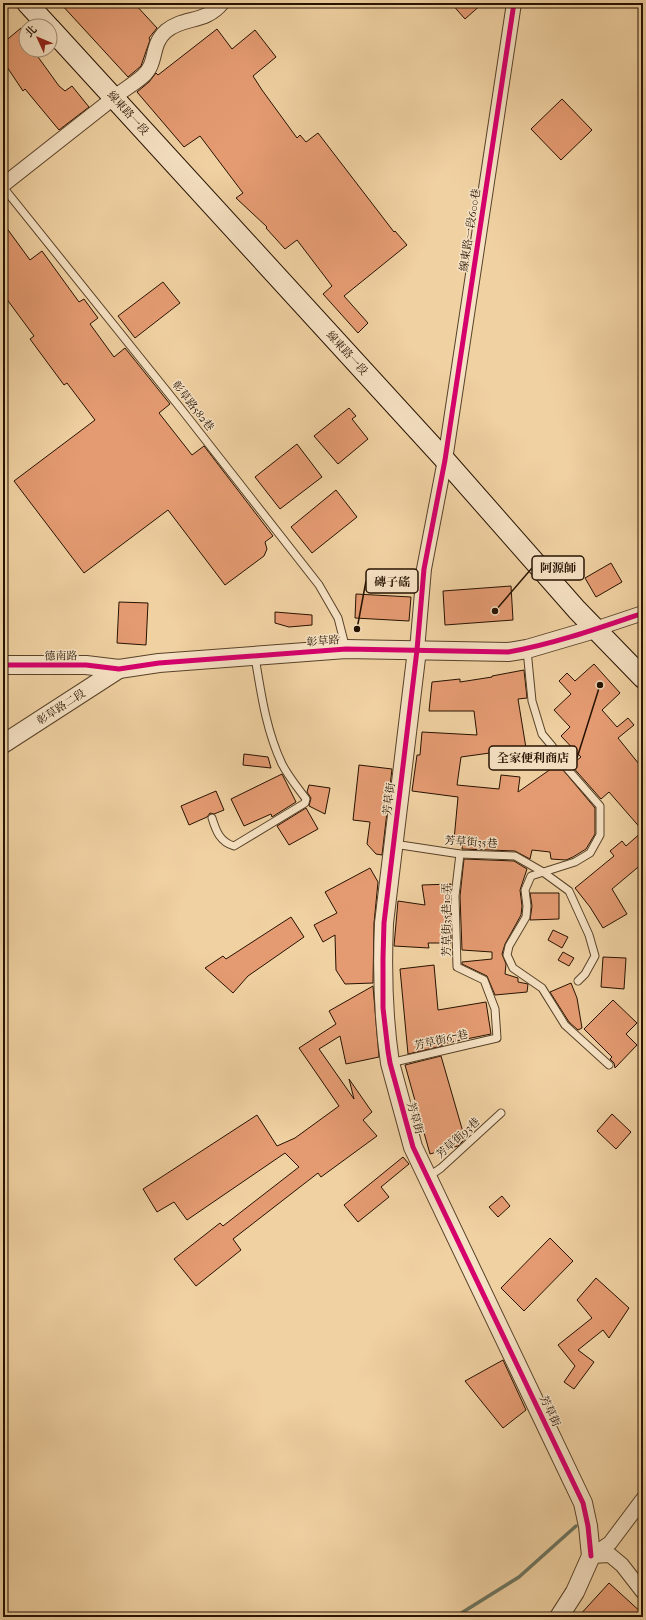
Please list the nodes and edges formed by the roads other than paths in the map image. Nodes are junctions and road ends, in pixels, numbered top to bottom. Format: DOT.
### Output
graph roads {
  1 [pos="27,3"];
  2 [pos="222,3"];
  3 [pos="514,3"];
  4 [pos="41,18"];
  5 [pos="58,37"];
  6 [pos="114,97"];
  7 [pos="3,186"];
  8 [pos="445,460"];
  9 [pos="643,614"];
  10 [pos="595,629"];
  11 [pos="346,649"];
  12 [pos="527,649"];
  13 [pos="417,650"];
  14 [pos="255,655"];
  15 [pos="3,666"];
  16 [pos="119,670"];
  17 [pos="643,678"];
  18 [pos="3,744"];
  19 [pos="212,818"];
  20 [pos="394,844"];
  21 [pos="460,854"];
  22 [pos="543,872"];
  23 [pos="578,981"];
  24 [pos="497,1038"];
  25 [pos="390,1063"];
  26 [pos="609,1065"];
  27 [pos="501,1113"];
  28 [pos="428,1177"];
  29 [pos="643,1499"];
  30 [pos="591,1556"];
  31 [pos="643,1592"];
  32 [pos="559,1617"];
  1 -- 4 [label="main road, 線東路一段"];
  2 -- 6 [label="street"];
  3 -- 8 [label="street, 線東路一段600巷"];
  5 -- 6 [label="main road, 線東路一段"];
  6 -- 7 [label="street"];
  6 -- 8 [label="main road, 線東路一段"];
  7 -- 11 [label="lane, 彰草路582巷"];
  8 -- 10 [label="main road, 線東路一段"];
  8 -- 13 [label="street, 線東路一段600巷"];
  9 -- 10 [label="street, 彰草路"];
  10 -- 12 [label="street, 彰草路"];
  10 -- 17 [label="main road, 線東路一段"];
  11 -- 13 [label="street, 彰草路"];
  11 -- 14 [label="street, 彰草路"];
  12 -- 13 [label="street, 彰草路"];
  12 -- 22 [label="lane"];
  13 -- 20 [label="street, 芳草街"];
  14 -- 16 [label="street, 彰草路"];
  14 -- 19 [label="lane"];
  15 -- 16 [label="street, 德南路"];
  16 -- 18 [label="street, 彰草路二段"];
  20 -- 21 [label="lane, 芳草街35巷"];
  20 -- 25 [label="street, 芳草街"];
  21 -- 22 [label="lane, 芳草街35巷"];
  21 -- 24 [label="lane, 芳草街35巷10弄"];
  22 -- 23 [label="lane, 芳草街35巷"];
  22 -- 26 [label="lane"];
  24 -- 25 [label="lane, 芳草街67巷"];
  25 -- 28 [label="street, 芳草街"];
  27 -- 28 [label="lane, 芳草街93巷"];
  28 -- 30 [label="street, 芳草街"];
  29 -- 30 [label="street"];
  30 -- 31 [label="street"];
  30 -- 32 [label="street"];
}
